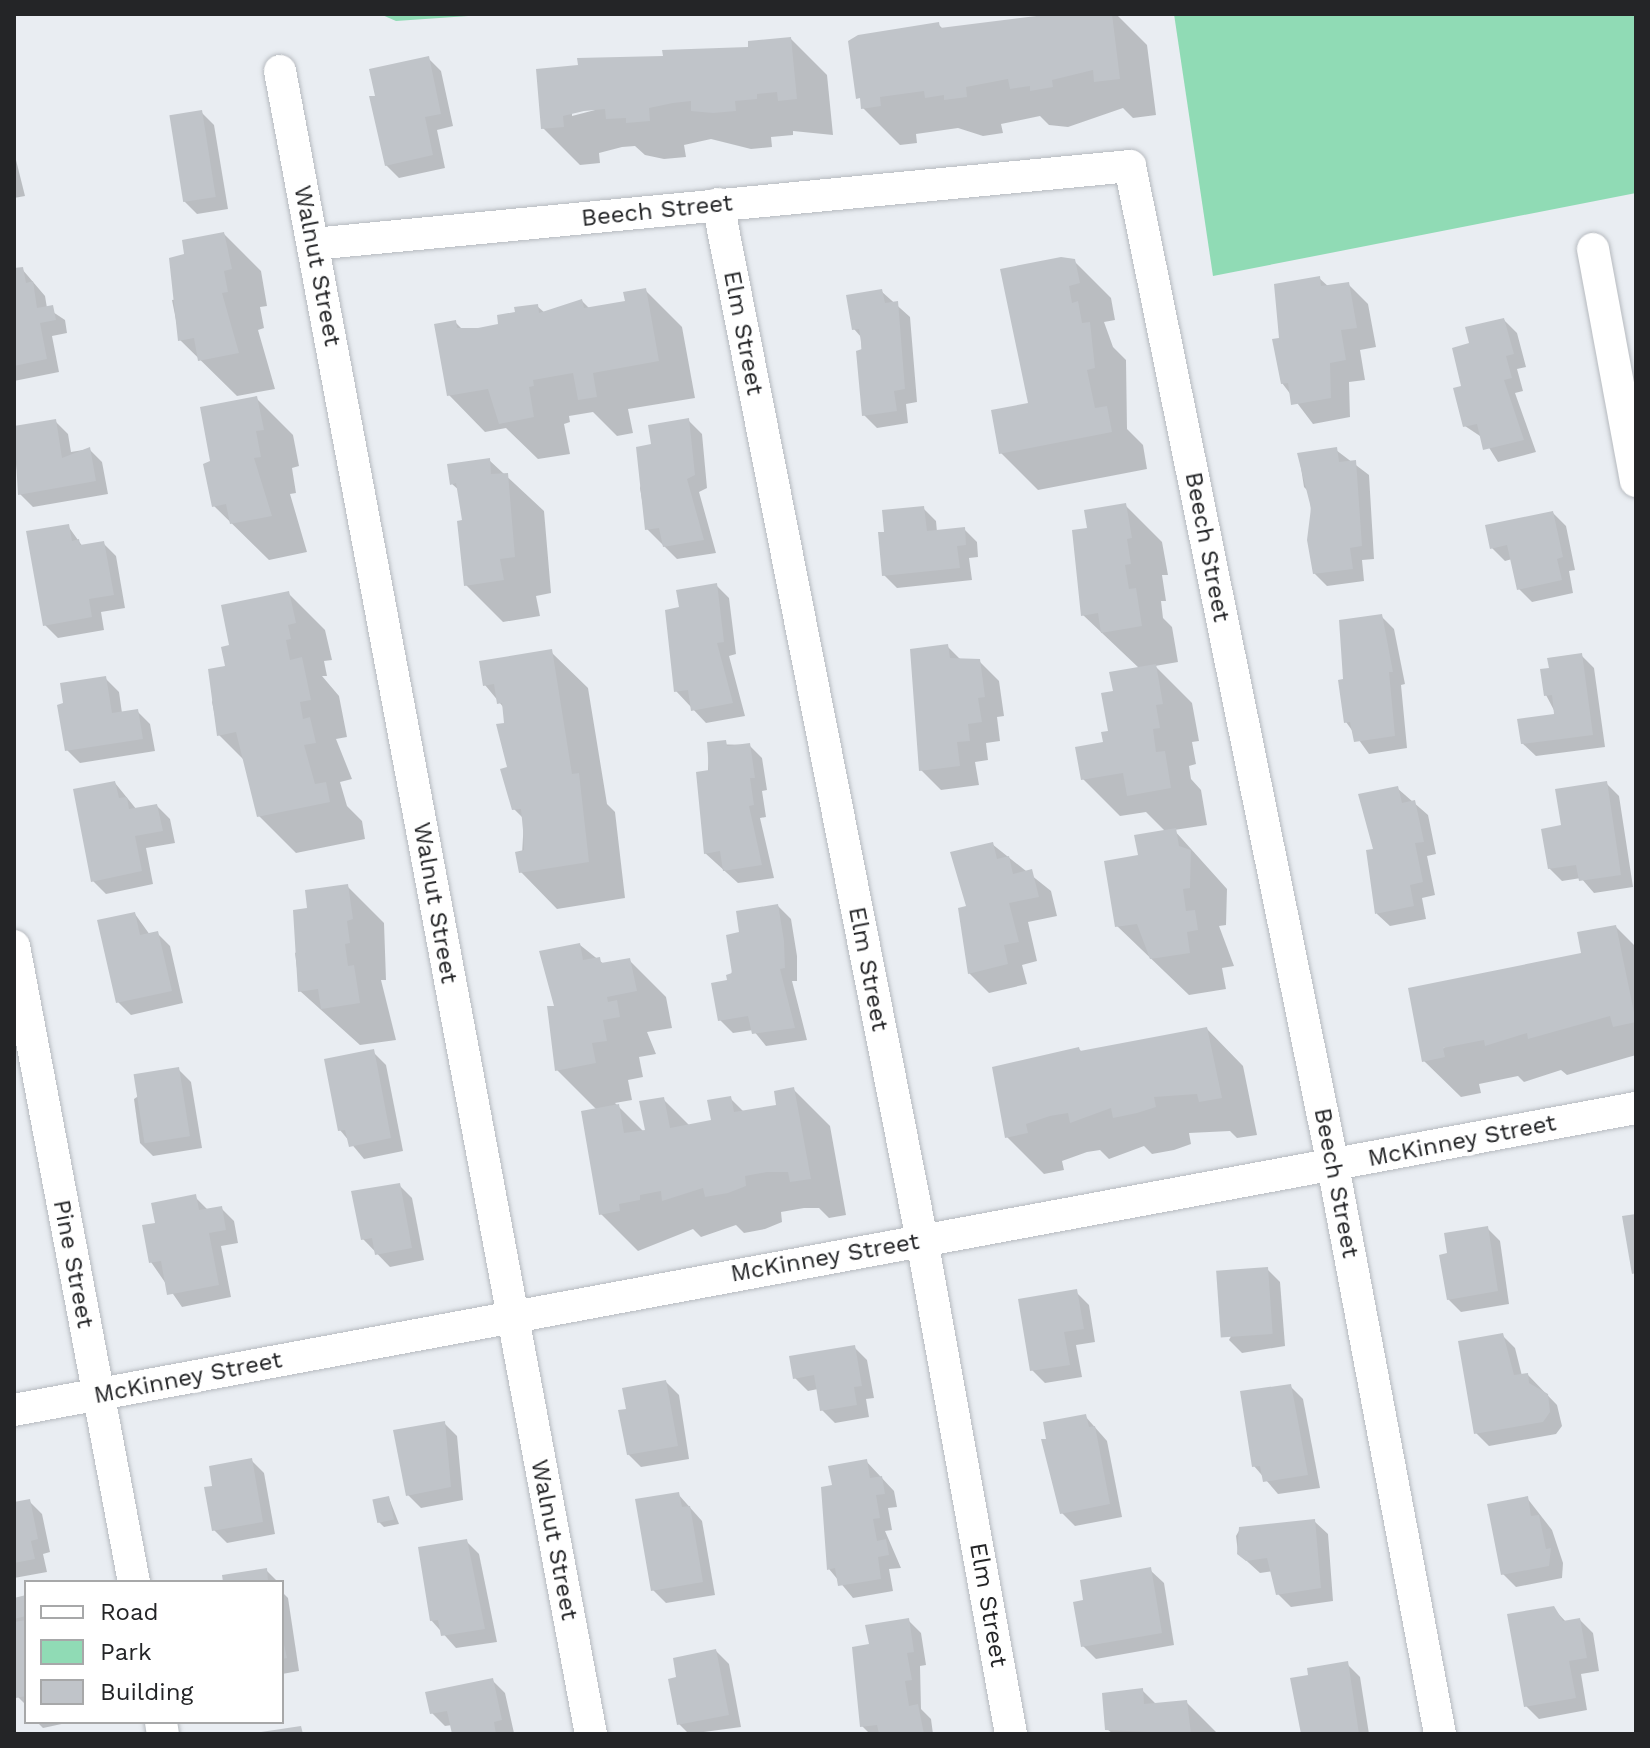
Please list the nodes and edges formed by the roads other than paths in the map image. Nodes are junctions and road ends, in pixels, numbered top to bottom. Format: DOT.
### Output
graph roads {
  1 [pos="280,71"];
  2 [pos="718,204"];
  3 [pos="313,244"];
  4 [pos="1593,249"];
  5 [pos="1636,481"];
  6 [pos="14,946"];
  7 [pos="1636,1108"];
  8 [pos="1333,1166"];
  9 [pos="922,1240"];
  10 [pos="510,1316"];
  11 [pos="98,1395"];
  12 [pos="14,1410"];
  13 [pos="134,1580"];
  14 [pos="591,1734"];
  15 [pos="1011,1734"];
  16 [pos="1440,1734"];
  1 -- 3 [label="street, Walnut Street"];
  2 -- 3 [label="street, Beech Street"];
  2 -- 8 [label="street, Beech Street"];
  2 -- 9 [label="street, Elm Street"];
  3 -- 10 [label="street, Walnut Street"];
  4 -- 5 [label="street"];
  6 -- 11 [label="street, Pine Street"];
  7 -- 8 [label="street, McKinney Street"];
  8 -- 9 [label="street, McKinney Street"];
  8 -- 16 [label="street, Beech Street"];
  9 -- 10 [label="street, McKinney Street"];
  9 -- 15 [label="street, Elm Street"];
  10 -- 11 [label="street, McKinney Street"];
  10 -- 14 [label="street, Walnut Street"];
  11 -- 12 [label="street, McKinney Street"];
  11 -- 13 [label="street, Pine Street"];
}
